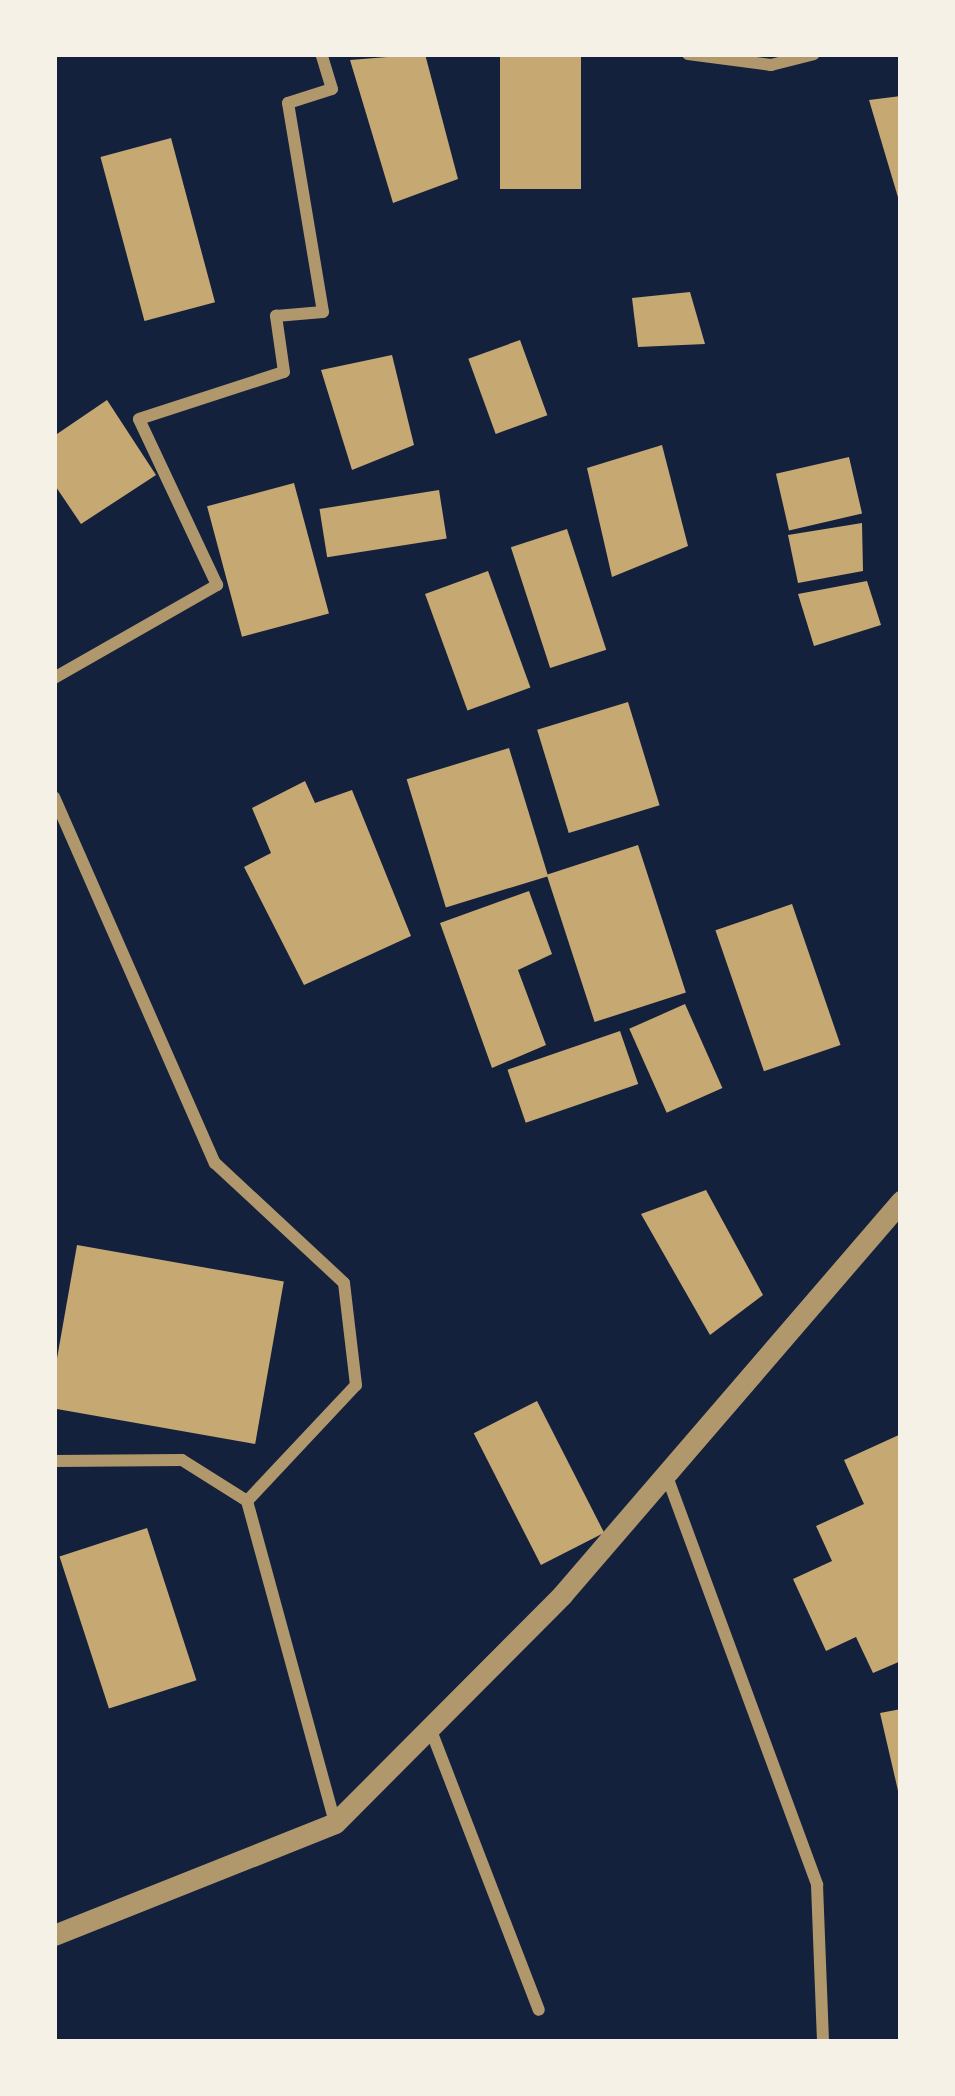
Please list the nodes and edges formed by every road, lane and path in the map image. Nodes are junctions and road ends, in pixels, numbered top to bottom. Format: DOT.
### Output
graph roads {
  1 [pos="321,54"];
  2 [pos="688,54"];
  3 [pos="814,54"];
  4 [pos="54,678"];
  5 [pos="54,797"];
  6 [pos="901,1201"];
  7 [pos="54,1461"];
  8 [pos="664,1470"];
  9 [pos="247,1501"];
  10 [pos="430,1728"];
  11 [pos="335,1823"];
  12 [pos="54,1935"];
  13 [pos="539,2010"];
  14 [pos="823,2042"];
  1 -- 4 [label="street"];
  2 -- 3 [label="street"];
  5 -- 9 [label="street"];
  6 -- 8 [label="street"];
  7 -- 9 [label="street"];
  8 -- 10 [label="street"];
  8 -- 14 [label="street"];
  9 -- 11 [label="street"];
  10 -- 11 [label="street"];
  10 -- 13 [label="street"];
  11 -- 12 [label="street"];
}
